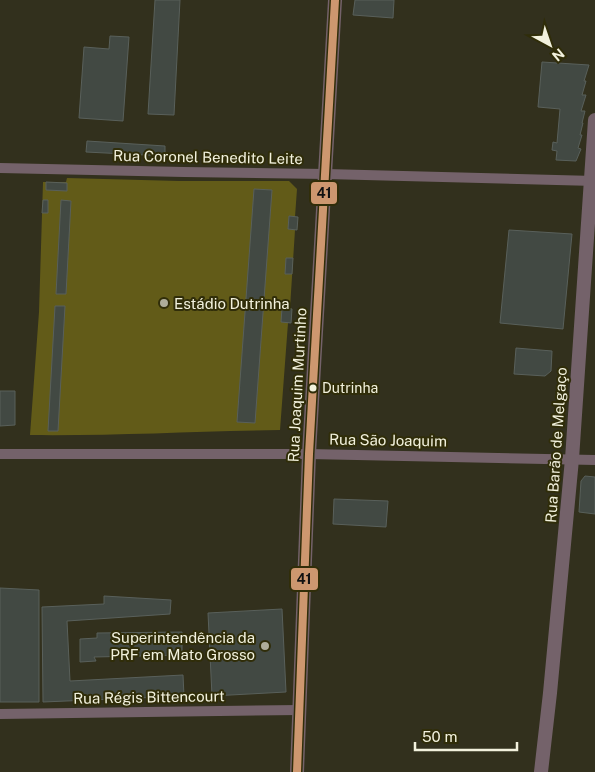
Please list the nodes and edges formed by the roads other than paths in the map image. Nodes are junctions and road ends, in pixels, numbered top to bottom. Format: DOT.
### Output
graph roads {
  1 [pos="336,0"];
  2 [pos="595,120"];
  3 [pos="0,168"];
  4 [pos="326,174"];
  5 [pos="593,181"];
  6 [pos="0,454"];
  7 [pos="309,454"];
  8 [pos="572,459"];
  9 [pos="595,460"];
  10 [pos="299,710"];
  11 [pos="0,714"];
  12 [pos="297,772"];
  13 [pos="542,772"];
  1 -- 4 [label="street, Rua Joaquim Murtinho"];
  2 -- 5 [label="street, Rua Barão de Melgaço"];
  3 -- 4 [label="street, Rua Coronel Benedito Leite"];
  4 -- 5 [label="street, Rua Coronel Benedito Leite"];
  4 -- 7 [label="street, Rua Joaquim Murtinho"];
  5 -- 8 [label="street, Rua Barão de Melgaço"];
  6 -- 7 [label="street, Rua São Joaquim"];
  7 -- 8 [label="street, Rua São Joaquim"];
  7 -- 10 [label="street, Rua Joaquim Murtinho"];
  8 -- 9 [label="street, Rua São Joaquim"];
  8 -- 13 [label="street, Rua Barão de Melgaço"];
  10 -- 11 [label="street, Rua Régis Bittencourt"];
  10 -- 12 [label="street, Rua Joaquim Murtinho"];
}
